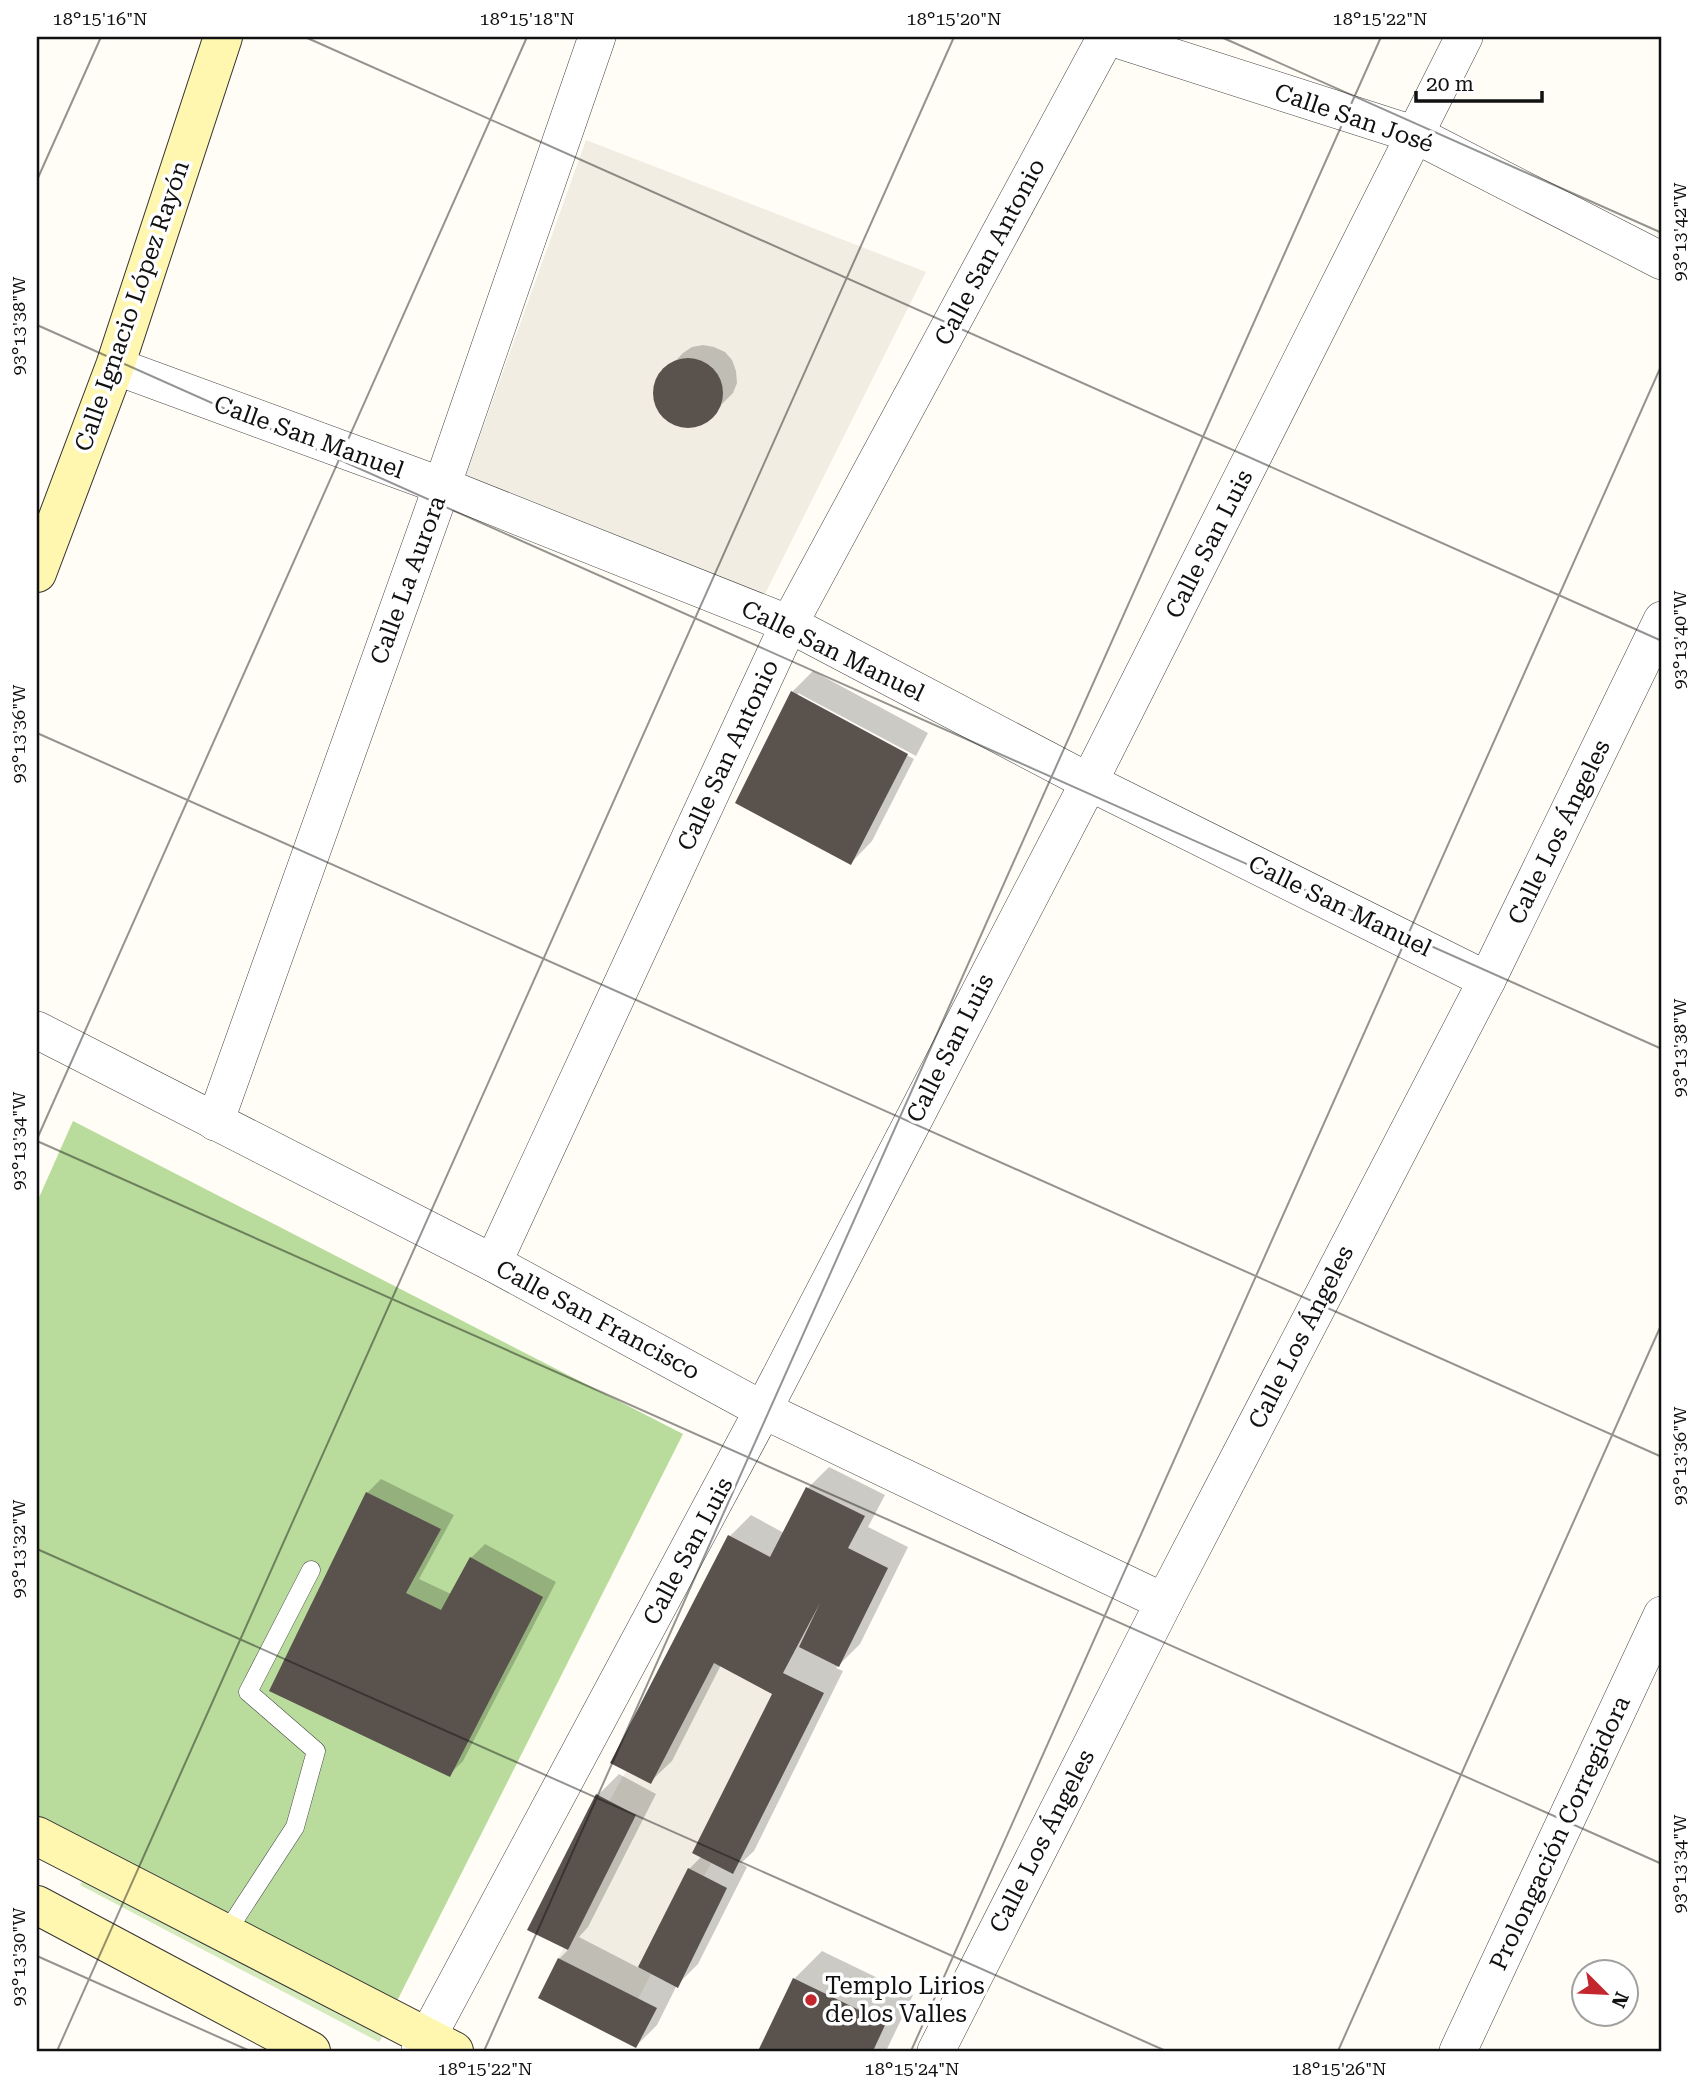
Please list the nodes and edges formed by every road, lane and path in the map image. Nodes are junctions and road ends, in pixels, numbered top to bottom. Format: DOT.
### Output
graph roads {
  1 [pos="223,37"];
  2 [pos="597,37"];
  3 [pos="1108,37"];
  4 [pos="1464,37"];
  5 [pos="1416,135"];
  6 [pos="1662,261"];
  7 [pos="115,366"];
  8 [pos="442,486"];
  9 [pos="37,573"];
  10 [pos="1662,620"];
  11 [pos="789,624"];
  12 [pos="1089,782"];
  13 [pos="1487,980"];
  14 [pos="37,1030"];
  15 [pos="215,1122"];
  16 [pos="492,1263"];
  17 [pos="763,1410"];
  18 [pos="311,1570"];
  19 [pos="1164,1602"];
  20 [pos="1662,1615"];
  21 [pos="38,1841"];
  22 [pos="37,1905"];
  23 [pos="226,1933"];
  24 [pos="434,2047"];
  25 [pos="311,2051"];
  26 [pos="936,2051"];
  27 [pos="1458,2051"];
  1 -- 7 [label="main road, Calle Ignacio López Rayón"];
  2 -- 8 [label="street, Calle La Aurora"];
  3 -- 5 [label="street, Calle San José"];
  3 -- 11 [label="street, Calle San Antonio"];
  4 -- 5 [label="street, Calle San Luis"];
  5 -- 6 [label="street, Calle San José"];
  5 -- 12 [label="street, Calle San Luis"];
  7 -- 8 [label="street, Calle San Manuel"];
  7 -- 9 [label="main road, Calle Ignacio López Rayón"];
  8 -- 11 [label="street, Calle San Manuel"];
  8 -- 15 [label="street, Calle La Aurora"];
  10 -- 13 [label="street, Calle Los Ángeles"];
  11 -- 12 [label="street, Calle San Manuel"];
  11 -- 16 [label="street, Calle San Antonio"];
  12 -- 13 [label="street, Calle San Manuel"];
  12 -- 17 [label="street, Calle San Luis"];
  13 -- 19 [label="street, Calle Los Ángeles"];
  14 -- 15 [label="street, Calle San Francisco"];
  15 -- 16 [label="street, Calle San Francisco"];
  16 -- 17 [label="street, Calle San Francisco"];
  17 -- 19 [label="street, Calle San Francisco"];
  17 -- 24 [label="street, Calle San Luis"];
  18 -- 23 [label="lane"];
  19 -- 26 [label="street, Calle Los Ángeles"];
  20 -- 27 [label="street, Prolongación Corregidora"];
  21 -- 23 [label="main road"];
  22 -- 25 [label="main road"];
  23 -- 24 [label="main road"];
}
